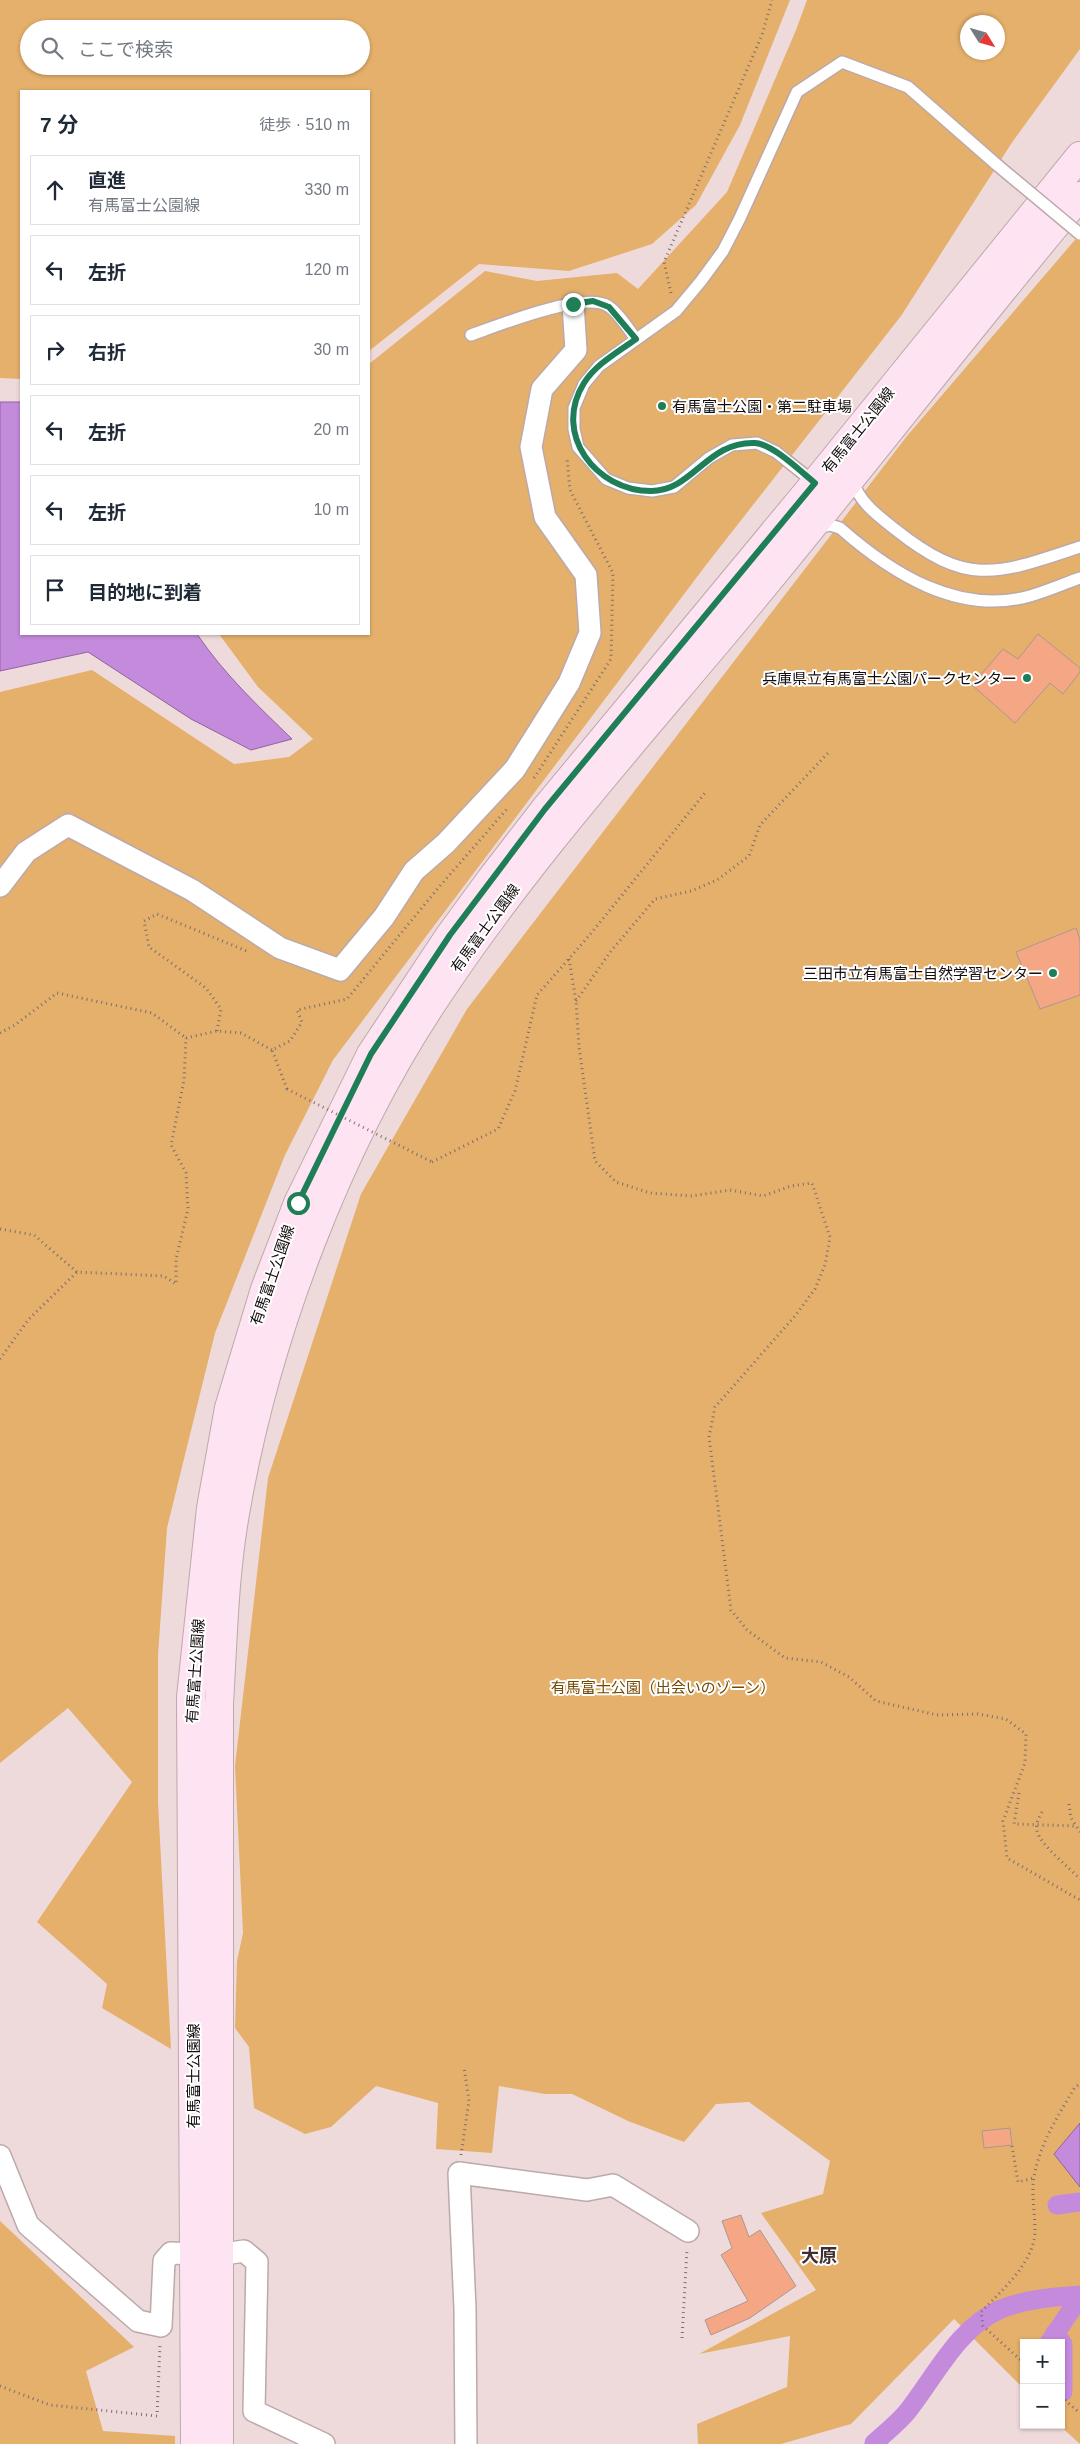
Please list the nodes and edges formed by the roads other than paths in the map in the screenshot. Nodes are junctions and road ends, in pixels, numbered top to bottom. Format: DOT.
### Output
graph roads {
  1 [pos="1080,156"];
  2 [pos="1080,196"];
  3 [pos="1080,234"];
  4 [pos="573,304"];
  5 [pos="471,335"];
  6 [pos="636,339"];
  7 [pos="852,478"];
  8 [pos="815,483"];
  9 [pos="811,529"];
  10 [pos="1080,547"];
  11 [pos="1080,578"];
  12 [pos="0,886"];
  13 [pos="0,2156"];
  14 [pos="688,2231"];
  15 [pos="206,2254"];
  16 [pos="195,2444"];
  17 [pos="219,2444"];
  18 [pos="324,2444"];
  19 [pos="466,2444"];
  1 -- 8 [label="main road, 有馬富士公園線"];
  2 -- 7 [label="main road, 有馬富士公園線"];
  3 -- 6 [label="lane, bridge"];
  4 -- 5 [label="lane"];
  4 -- 6 [label="lane"];
  4 -- 12 [label="street"];
  6 -- 8 [label="lane"];
  7 -- 9 [label="main road, 有馬富士公園線"];
  7 -- 10 [label="lane"];
  8 -- 15 [label="main road, 有馬富士公園線"];
  9 -- 11 [label="lane"];
  9 -- 15 [label="main road, 有馬富士公園線"];
  13 -- 15 [label="street"];
  14 -- 19 [label="street"];
  15 -- 16 [label="main road, 有馬富士公園線"];
  15 -- 17 [label="main road, 有馬富士公園線"];
  15 -- 18 [label="street"];
}
